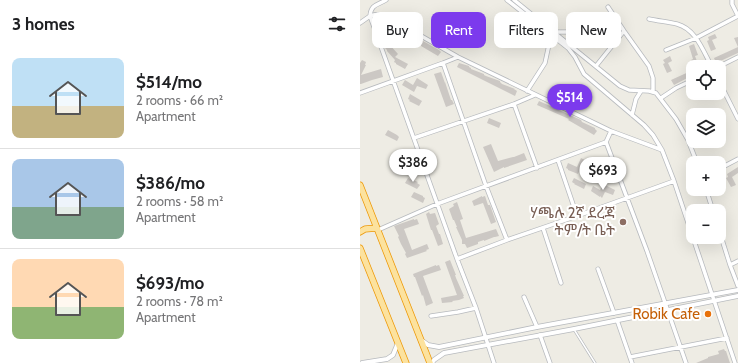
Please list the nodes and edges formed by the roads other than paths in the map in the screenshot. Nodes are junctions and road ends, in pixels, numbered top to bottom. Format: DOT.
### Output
graph roads {
  1 [pos="386,0"];
  2 [pos="507,0"];
  3 [pos="514,0"];
  4 [pos="732,0"];
  5 [pos="608,7"];
  6 [pos="523,12"];
  7 [pos="528,12"];
  8 [pos="611,12"];
  9 [pos="370,16"];
  10 [pos="738,16"];
  11 [pos="649,19"];
  12 [pos="360,23"];
  13 [pos="621,28"];
  14 [pos="624,32"];
  15 [pos="558,38"];
  16 [pos="696,38"];
  17 [pos="558,39"];
  18 [pos="549,48"];
  19 [pos="666,50"];
  20 [pos="458,57"];
  21 [pos="738,57"];
  22 [pos="708,60"];
  23 [pos="443,63"];
  24 [pos="726,63"];
  25 [pos="596,66"];
  26 [pos="393,81"];
  27 [pos="686,83"];
  28 [pos="527,91"];
  29 [pos="641,91"];
  30 [pos="653,91"];
  31 [pos="360,93"];
  32 [pos="536,95"];
  33 [pos="726,95"];
  34 [pos="661,98"];
  35 [pos="514,104"];
  36 [pos="632,115"];
  37 [pos="738,119"];
  38 [pos="464,122"];
  39 [pos="611,131"];
  40 [pos="414,138"];
  41 [pos="606,142"];
  42 [pos="662,150"];
  43 [pos="694,156"];
  44 [pos="738,159"];
  45 [pos="558,160"];
  46 [pos="726,165"];
  47 [pos="537,168"];
  48 [pos="674,181"];
  49 [pos="360,185"];
  50 [pos="486,186"];
  51 [pos="627,198"];
  52 [pos="437,204"];
  53 [pos="577,216"];
  54 [pos="543,228"];
  55 [pos="377,229"];
  56 [pos="360,232"];
  57 [pos="507,240"];
  58 [pos="723,244"];
  59 [pos="360,248"];
  60 [pos="457,258"];
  61 [pos="738,261"];
  62 [pos="730,265"];
  63 [pos="598,269"];
  64 [pos="561,283"];
  65 [pos="738,286"];
  66 [pos="738,290"];
  67 [pos="712,295"];
  68 [pos="738,296"];
  69 [pos="524,297"];
  70 [pos="714,301"];
  71 [pos="665,303"];
  72 [pos="476,308"];
  73 [pos="668,310"];
  74 [pos="614,313"];
  75 [pos="431,316"];
  76 [pos="617,320"];
  77 [pos="538,327"];
  78 [pos="574,329"];
  79 [pos="540,336"];
  80 [pos="485,338"];
  81 [pos="727,338"];
  82 [pos="420,339"];
  83 [pos="398,343"];
  84 [pos="488,345"];
  85 [pos="680,347"];
  86 [pos="630,357"];
  87 [pos="362,363"];
  88 [pos="406,363"];
  89 [pos="431,363"];
  90 [pos="494,363"];
  91 [pos="550,363"];
  92 [pos="595,363"];
  93 [pos="632,363"];
  94 [pos="686,363"];
  95 [pos="735,363"];
  1 -- 9 [label="street"];
  2 -- 6 [label="street"];
  3 -- 7 [label="street"];
  4 -- 10 [label="street"];
  5 -- 8 [label="street"];
  9 -- 12 [label="street"];
  9 -- 20 [label="street"];
  9 -- 26 [label="street"];
  10 -- 16 [label="street"];
  11 -- 16 [label="street"];
  13 -- 14 [label="street"];
  14 -- 25 [label="street"];
  14 -- 30 [label="street"];
  15 -- 25 [label="street"];
  16 -- 19 [label="street"];
  16 -- 22 [label="street"];
  17 -- 36 [label="street"];
  18 -- 28 [label="street"];
  20 -- 23 [label="street"];
  20 -- 28 [label="street"];
  21 -- 24 [label="street"];
  23 -- 26 [label="street"];
  23 -- 38 [label="street"];
  25 -- 29 [label="street"];
  26 -- 31 [label="street"];
  26 -- 40 [label="street"];
  27 -- 34 [label="street"];
  28 -- 32 [label="street"];
  29 -- 30 [label="street"];
  29 -- 36 [label="street"];
  30 -- 34 [label="street"];
  32 -- 35 [label="street"];
  32 -- 39 [label="street"];
  33 -- 37 [label="street"];
  34 -- 43 [label="street"];
  35 -- 38 [label="street"];
  35 -- 47 [label="street"];
  36 -- 42 [label="street"];
  38 -- 40 [label="street"];
  38 -- 50 [label="street"];
  39 -- 41 [label="street"];
  39 -- 42 [label="street"];
  40 -- 52 [label="street"];
  41 -- 45 [label="street"];
  41 -- 51 [label="street"];
  42 -- 48 [label="street"];
  44 -- 46 [label="street"];
  45 -- 47 [label="street"];
  45 -- 53 [label="street"];
  47 -- 50 [label="street"];
  48 -- 51 [label="street"];
  48 -- 67 [label="street"];
  49 -- 55 [label="highway"];
  50 -- 52 [label="street"];
  50 -- 57 [label="street"];
  51 -- 53 [label="street"];
  51 -- 71 [label="street"];
  52 -- 55 [label="street"];
  52 -- 60 [label="street"];
  53 -- 54 [label="street"];
  54 -- 57 [label="street"];
  54 -- 64 [label="street"];
  55 -- 56 [label="highway"];
  55 -- 82 [label="highway"];
  57 -- 60 [label="street"];
  58 -- 62 [label="street"];
  59 -- 83 [label="highway"];
  60 -- 72 [label="street"];
  61 -- 62 [label="street"];
  62 -- 65 [label="street"];
  63 -- 74 [label="street"];
  66 -- 67 [label="street"];
  67 -- 70 [label="street"];
  67 -- 71 [label="street"];
  68 -- 70 [label="street"];
  69 -- 77 [label="street"];
  70 -- 73 [label="street"];
  70 -- 81 [label="street"];
  71 -- 73 [label="street"];
  71 -- 74 [label="street"];
  72 -- 75 [label="street"];
  72 -- 80 [label="street"];
  73 -- 76 [label="street"];
  73 -- 85 [label="street"];
  74 -- 77 [label="street"];
  76 -- 78 [label="street"];
  76 -- 86 [label="street"];
  77 -- 80 [label="street"];
  78 -- 79 [label="street"];
  78 -- 92 [label="lane"];
  79 -- 84 [label="street"];
  79 -- 91 [label="street"];
  80 -- 82 [label="street"];
  80 -- 84 [label="street"];
  81 -- 85 [label="street"];
  81 -- 95 [label="street"];
  82 -- 89 [label="highway"];
  83 -- 87 [label="street"];
  83 -- 88 [label="highway"];
  84 -- 89 [label="street"];
  84 -- 90 [label="street"];
  85 -- 86 [label="street"];
  85 -- 94 [label="street"];
  86 -- 93 [label="street"];
}
